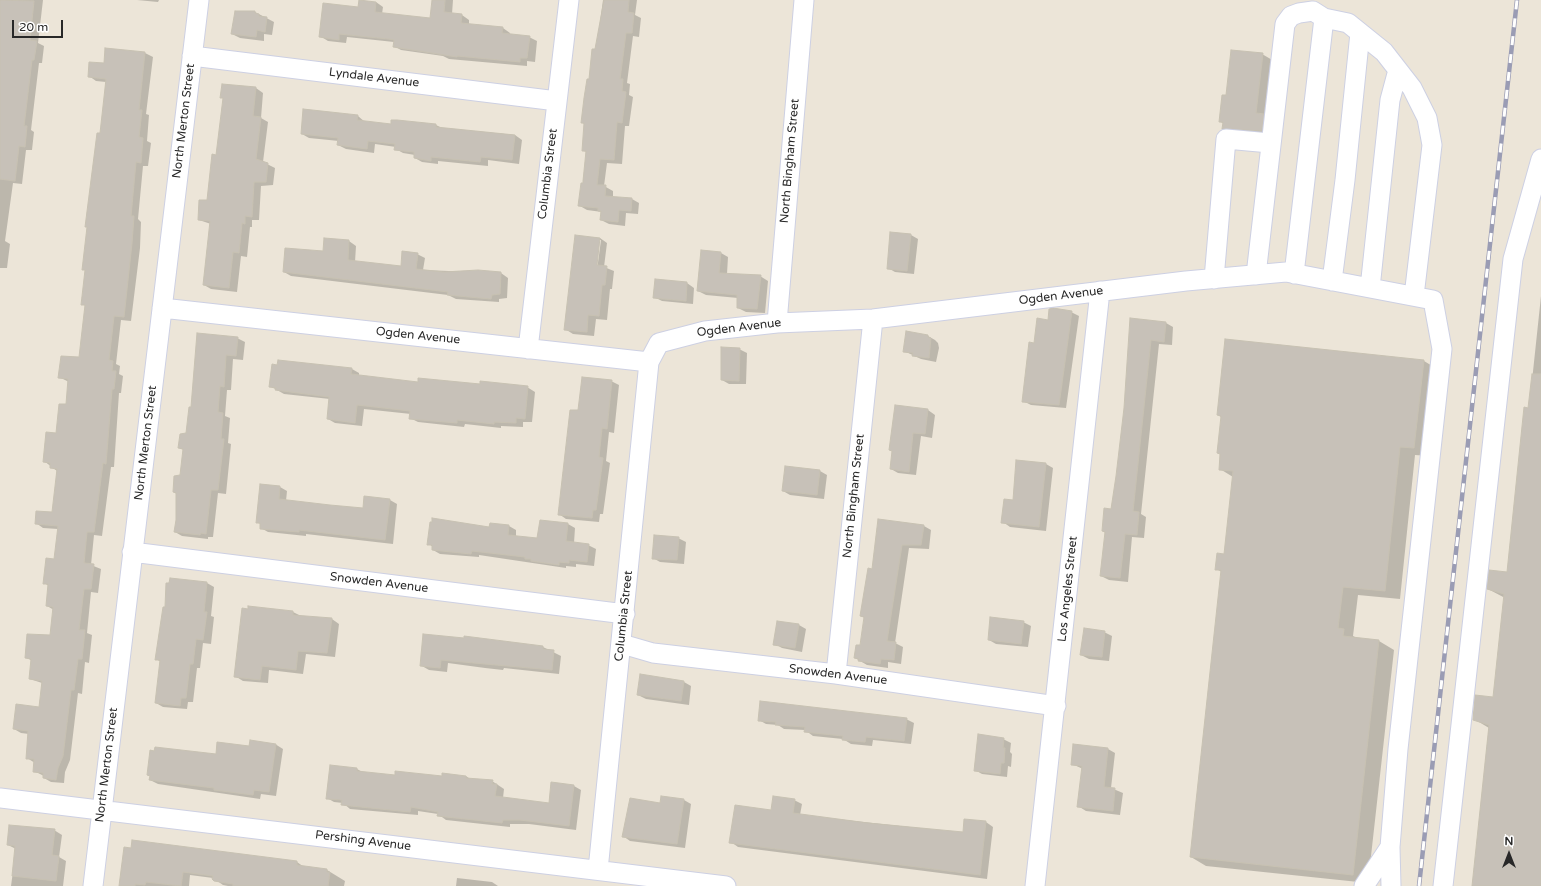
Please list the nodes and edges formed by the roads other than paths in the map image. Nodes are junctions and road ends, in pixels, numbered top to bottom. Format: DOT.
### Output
graph roads {
  1 [pos="199,0"];
  2 [pos="569,0"];
  3 [pos="804,0"];
  4 [pos="1324,18"];
  5 [pos="1360,33"];
  6 [pos="192,56"];
  7 [pos="1398,70"];
  8 [pos="557,101"];
  9 [pos="1270,143"];
  10 [pos="1541,159"];
  11 [pos="1294,274"];
  12 [pos="1256,275"];
  13 [pos="1214,279"];
  14 [pos="1332,281"];
  15 [pos="1370,288"];
  16 [pos="1100,291"];
  17 [pos="1414,296"];
  18 [pos="162,308"];
  19 [pos="873,319"];
  20 [pos="777,323"];
  21 [pos="528,349"];
  22 [pos="648,362"];
  23 [pos="132,552"];
  24 [pos="625,614"];
  25 [pos="622,644"];
  26 [pos="836,674"];
  27 [pos="1056,706"];
  28 [pos="0,798"];
  29 [pos="102,809"];
  30 [pos="1390,847"];
  31 [pos="598,870"];
  32 [pos="698,884"];
  33 [pos="93,886"];
  34 [pos="726,886"];
  35 [pos="1035,886"];
  36 [pos="1364,886"];
  37 [pos="1391,886"];
  38 [pos="1443,886"];
  1 -- 6 [label="street, North Merton Street"];
  2 -- 8 [label="street, Columbia Street"];
  3 -- 20 [label="street, North Bingham Street"];
  4 -- 5 [label="street"];
  4 -- 9 [label="street"];
  4 -- 11 [label="street"];
  5 -- 7 [label="street"];
  5 -- 14 [label="street"];
  6 -- 8 [label="street, Lyndale Avenue"];
  6 -- 18 [label="street, North Merton Street"];
  7 -- 15 [label="street"];
  7 -- 17 [label="street"];
  8 -- 21 [label="street, Columbia Street"];
  9 -- 12 [label="street"];
  9 -- 13 [label="street"];
  10 -- 38 [label="street"];
  11 -- 12 [label="street, Ogden Avenue"];
  11 -- 14 [label="street, Ogden Avenue"];
  12 -- 13 [label="street, Ogden Avenue"];
  13 -- 16 [label="street, Ogden Avenue"];
  14 -- 15 [label="street, Ogden Avenue"];
  15 -- 17 [label="street, Ogden Avenue"];
  16 -- 19 [label="street, Ogden Avenue"];
  16 -- 27 [label="street, Los Angeles Street"];
  17 -- 30 [label="street, Ogden Avenue"];
  18 -- 21 [label="street, Ogden Avenue"];
  18 -- 23 [label="street, North Merton Street"];
  19 -- 20 [label="street, Ogden Avenue"];
  19 -- 26 [label="street, North Bingham Street"];
  20 -- 22 [label="street, Ogden Avenue"];
  21 -- 22 [label="street, Ogden Avenue"];
  22 -- 24 [label="street, Columbia Street"];
  23 -- 24 [label="street, Snowden Avenue"];
  23 -- 29 [label="street, North Merton Street"];
  24 -- 25 [label="street, Columbia Street"];
  25 -- 26 [label="street, Snowden Avenue"];
  25 -- 31 [label="street, Columbia Street"];
  26 -- 27 [label="street, Snowden Avenue"];
  27 -- 35 [label="street, Los Angeles Street"];
  28 -- 29 [label="street, Pershing Avenue"];
  29 -- 31 [label="street, Pershing Avenue"];
  29 -- 33 [label="street, North Merton Street"];
  30 -- 36 [label="street"];
  30 -- 37 [label="street"];
  31 -- 32 [label="street, Pershing Avenue"];
  32 -- 34 [label="street, Pershing Avenue"];
}
